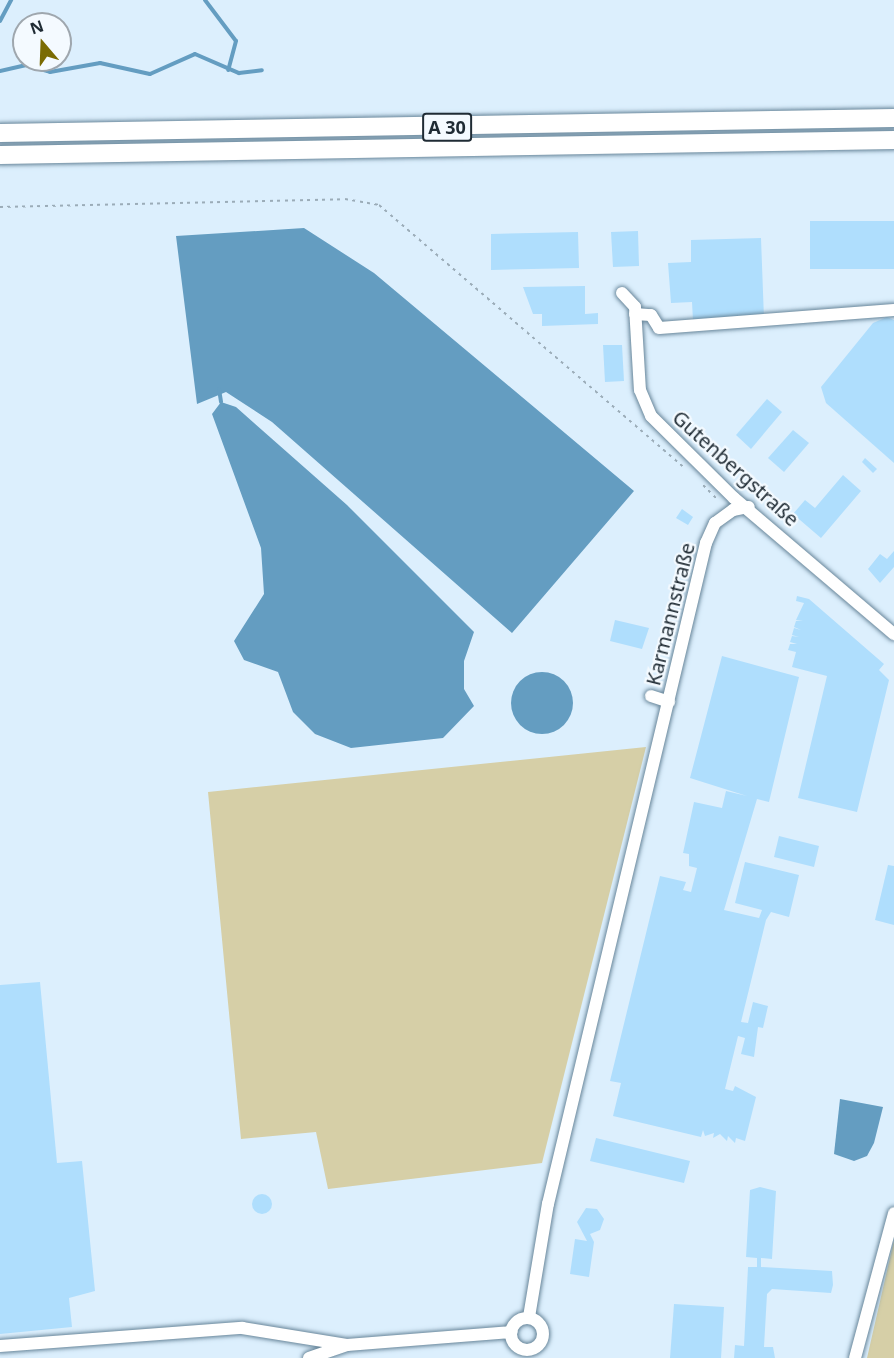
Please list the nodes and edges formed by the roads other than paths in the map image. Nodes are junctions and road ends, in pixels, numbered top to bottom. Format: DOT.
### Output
graph roads {
  1 [pos="894,118"];
  2 [pos="0,133"];
  3 [pos="894,140"];
  4 [pos="0,155"];
  5 [pos="622,293"];
  6 [pos="894,310"];
  7 [pos="635,314"];
  8 [pos="749,507"];
  9 [pos="894,634"];
  10 [pos="651,696"];
  11 [pos="669,702"];
  12 [pos="894,1213"];
  13 [pos="529,1317"];
  14 [pos="511,1332"];
  15 [pos="347,1344"];
  16 [pos="0,1346"];
  17 [pos="526,1354"];
  18 [pos="309,1358"];
  19 [pos="855,1358"];
  1 -- 2 [label="highway, A 30"];
  3 -- 4 [label="highway, A 30"];
  5 -- 7 [label="street, Gutenbergstraße"];
  6 -- 7 [label="street"];
  7 -- 8 [label="street, Gutenbergstraße"];
  8 -- 9 [label="street, Gutenbergstraße"];
  8 -- 11 [label="street, Karmannstraße"];
  10 -- 11 [label="street"];
  11 -- 13 [label="street, Karmannstraße"];
  12 -- 19 [label="street"];
  13 -- 14 [label="street"];
  13 -- 17 [label="street"];
  14 -- 15 [label="street"];
  14 -- 17 [label="street"];
  15 -- 16 [label="street"];
  15 -- 18 [label="street"];
}
